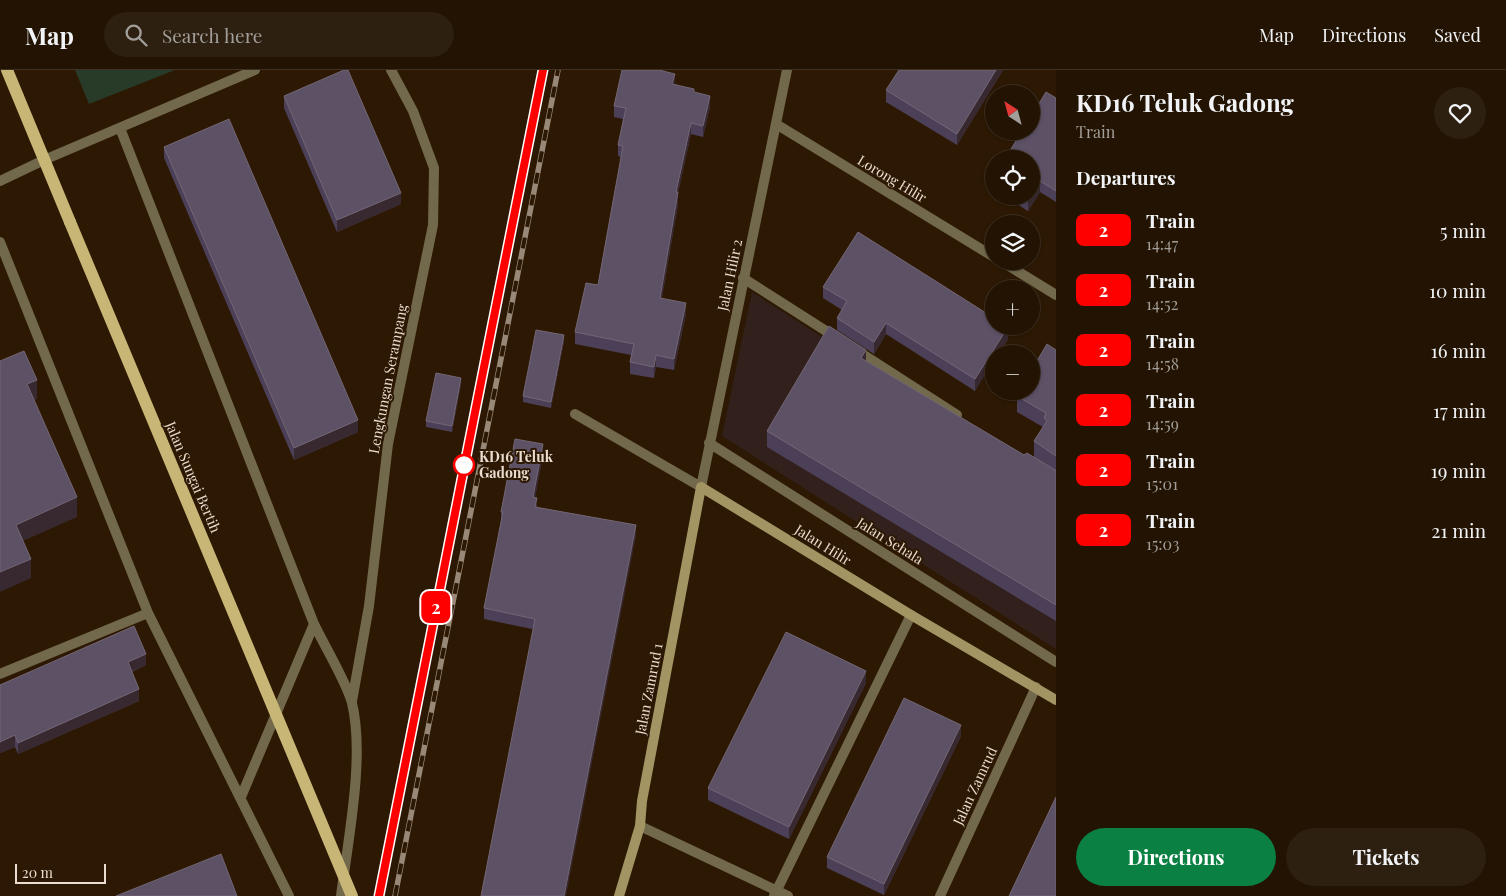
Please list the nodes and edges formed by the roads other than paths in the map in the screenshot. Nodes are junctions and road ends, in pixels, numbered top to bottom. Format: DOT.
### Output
graph roads {
  1 [pos="7,70"];
  2 [pos="255,70"];
  3 [pos="392,70"];
  4 [pos="787,70"];
  5 [pos="776,124"];
  6 [pos="120,128"];
  7 [pos="44,160"];
  8 [pos="0,181"];
  9 [pos="0,242"];
  10 [pos="985,252"];
  11 [pos="1016,270"];
  12 [pos="743,278"];
  13 [pos="1056,295"];
  14 [pos="575,414"];
  15 [pos="966,421"];
  16 [pos="709,442"];
  17 [pos="701,487"];
  18 [pos="148,613"];
  19 [pos="911,615"];
  20 [pos="314,624"];
  21 [pos="1056,662"];
  22 [pos="0,674"];
  23 [pos="1036,687"];
  24 [pos="1056,700"];
  25 [pos="352,701"];
  26 [pos="241,797"];
  27 [pos="640,826"];
  28 [pos="776,893"];
  29 [pos="289,896"];
  30 [pos="341,896"];
  31 [pos="352,896"];
  32 [pos="619,896"];
  33 [pos="788,896"];
  34 [pos="940,896"];
  1 -- 7 [label="main road, Jalan Sungai Bertih"];
  2 -- 6 [label="street"];
  3 -- 25 [label="street, Lengkungan Serampang"];
  4 -- 5 [label="street, Jalan Hilir 2"];
  5 -- 10 [label="street, Lorong Hilir"];
  5 -- 12 [label="street, Jalan Hilir 2"];
  6 -- 7 [label="street"];
  6 -- 20 [label="street, Lengkungan Serampang"];
  7 -- 8 [label="street"];
  7 -- 31 [label="main road, Jalan Sungai Bertih, bridge"];
  9 -- 18 [label="street"];
  11 -- 13 [label="street"];
  12 -- 15 [label="street"];
  12 -- 16 [label="street, Jalan Hilir 2"];
  14 -- 17 [label="street, Jalan Hilir"];
  16 -- 17 [label="street, Jalan Hilir 2"];
  16 -- 21 [label="street, Jalan Sehala"];
  17 -- 19 [label="street, Jalan Hilir"];
  17 -- 27 [label="street, Jalan Zamrud 1"];
  18 -- 22 [label="street"];
  18 -- 26 [label="street"];
  19 -- 23 [label="street, Jalan Hilir"];
  19 -- 28 [label="street"];
  20 -- 25 [label="street, Lengkungan Serampang"];
  20 -- 26 [label="street"];
  23 -- 24 [label="street, Jalan Hilir"];
  23 -- 34 [label="street, Jalan Zamrud"];
  25 -- 30 [label="street, Lengkungan Serampang"];
  26 -- 29 [label="street"];
  27 -- 28 [label="street"];
  27 -- 32 [label="street, Jalan Zamrud 1"];
  28 -- 33 [label="street"];
}
